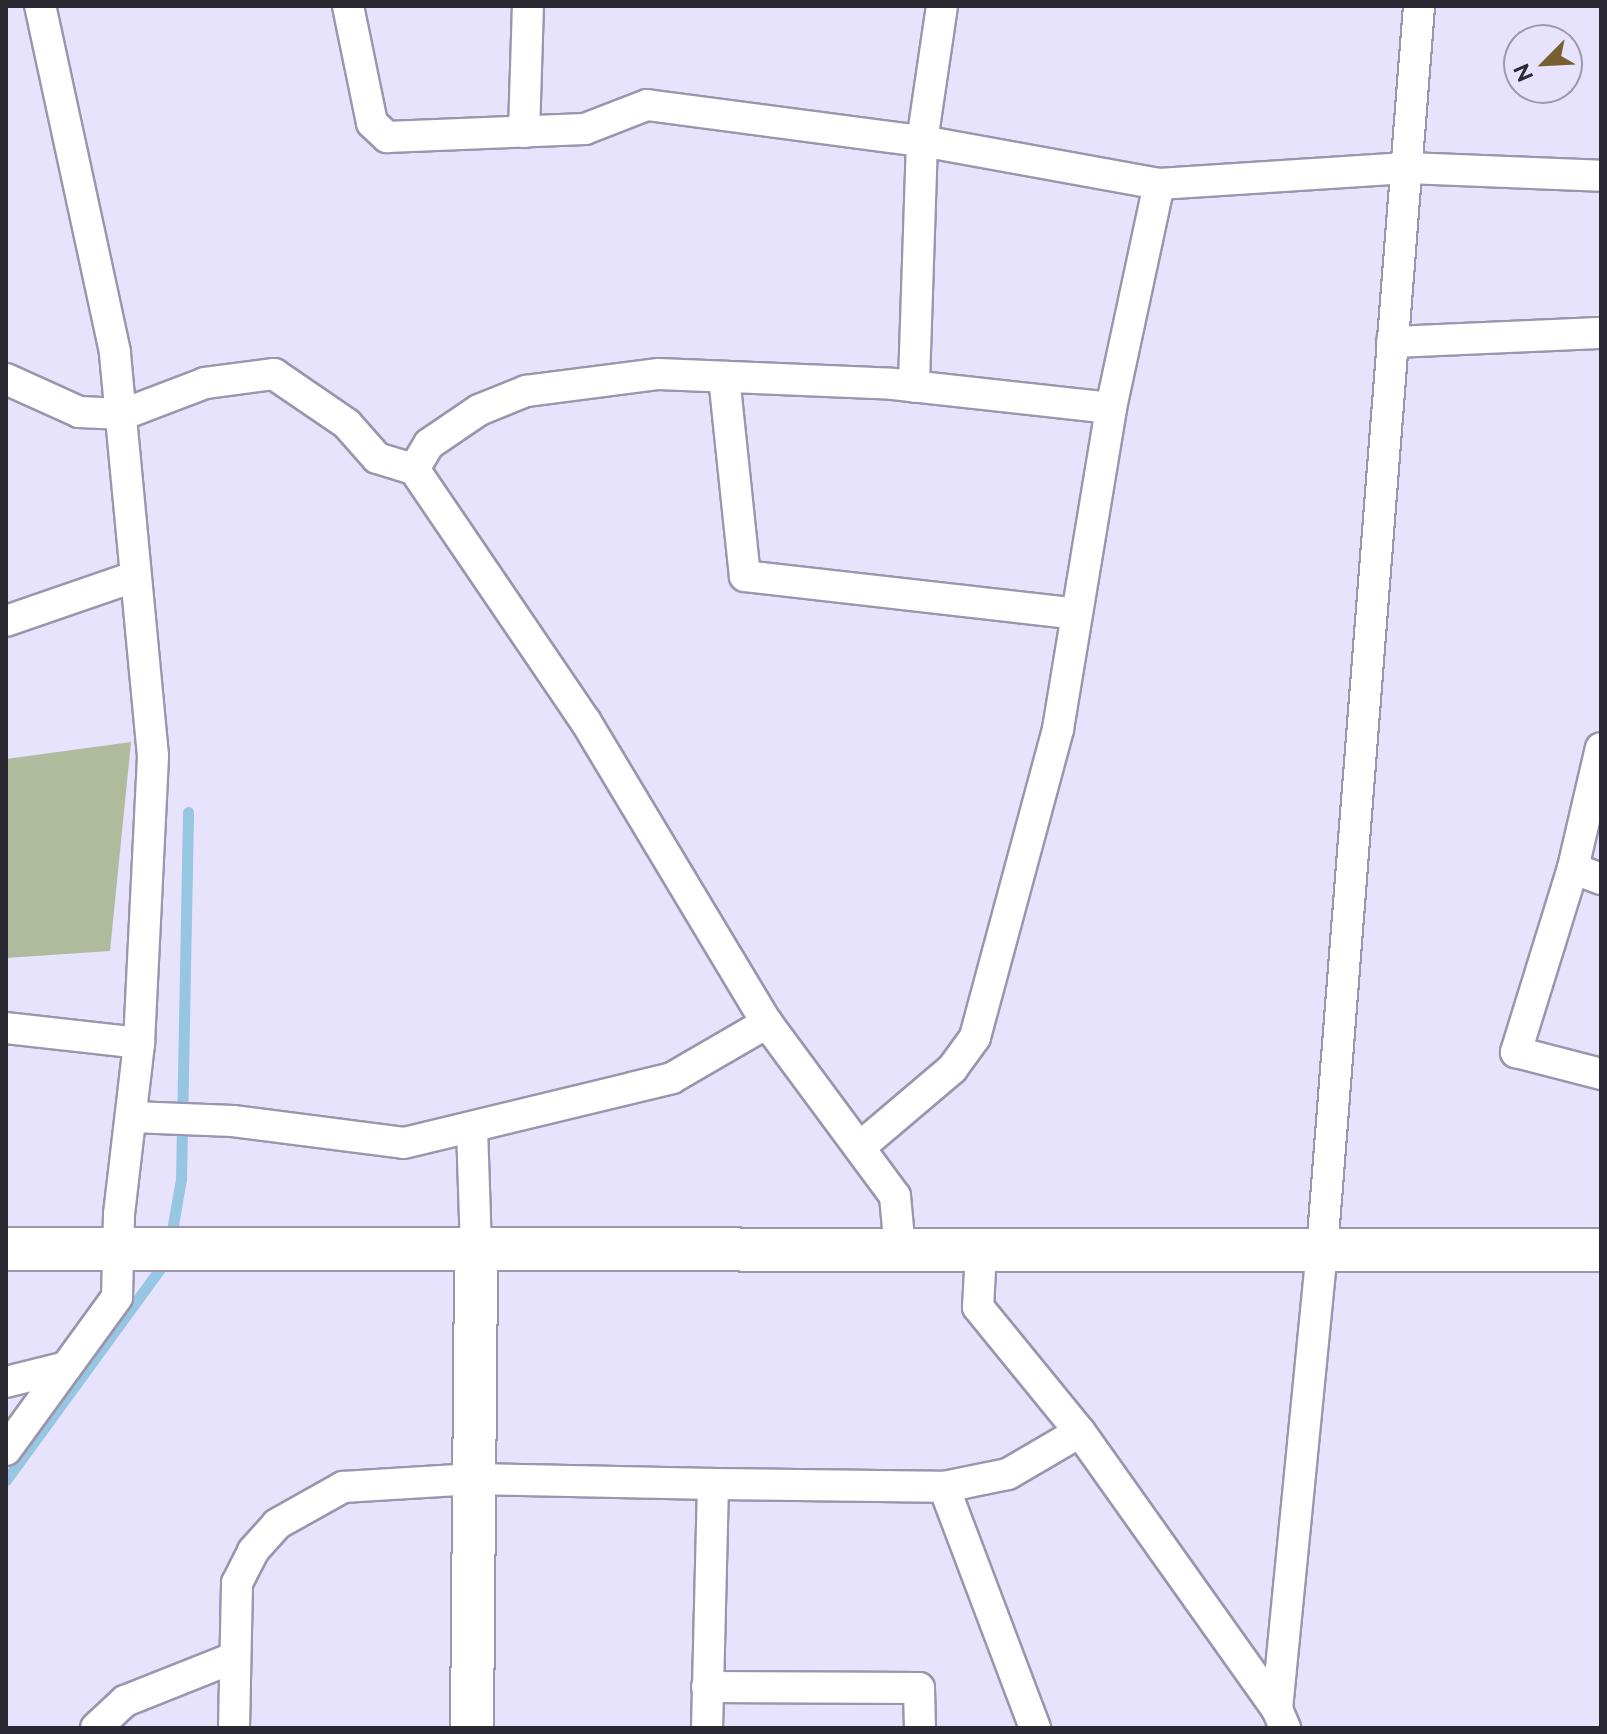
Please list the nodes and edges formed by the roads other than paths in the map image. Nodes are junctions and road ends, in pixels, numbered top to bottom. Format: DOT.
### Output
graph roads {
  1 [pos="40,6"];
  2 [pos="348,6"];
  3 [pos="528,6"];
  4 [pos="942,6"];
  5 [pos="1419,6"];
  6 [pos="524,132"];
  7 [pos="922,141"];
  8 [pos="1406,168"];
  9 [pos="1601,176"];
  10 [pos="1159,184"];
  11 [pos="1601,333"];
  12 [pos="1392,342"];
  13 [pos="724,377"];
  14 [pos="6,379"];
  15 [pos="914,387"];
  16 [pos="1111,408"];
  17 [pos="124,414"];
  18 [pos="414,469"];
  19 [pos="134,577"];
  20 [pos="1077,614"];
  21 [pos="6,621"];
  22 [pos="1601,748"];
  23 [pos="1573,868"];
  24 [pos="1601,879"];
  25 [pos="767,1023"];
  26 [pos="6,1028"];
  27 [pos="139,1043"];
  28 [pos="1601,1074"];
  29 [pos="132,1117"];
  30 [pos="472,1128"];
  31 [pos="860,1147"];
  32 [pos="476,1248"];
  33 [pos="6,1249"];
  34 [pos="121,1249"];
  35 [pos="900,1250"];
  36 [pos="1322,1250"];
  37 [pos="1601,1250"];
  38 [pos="981,1252"];
  39 [pos="66,1367"];
  40 [pos="6,1382"];
  41 [pos="1080,1432"];
  42 [pos="6,1450"];
  43 [pos="474,1479"];
  44 [pos="713,1484"];
  45 [pos="944,1487"];
  46 [pos="233,1658"];
  47 [pos="707,1687"];
  48 [pos="1281,1718"];
  49 [pos="96,1728"];
  50 [pos="234,1728"];
  51 [pos="472,1728"];
  52 [pos="707,1728"];
  53 [pos="920,1728"];
  54 [pos="1035,1728"];
  1 -- 17 [label="street"];
  2 -- 6 [label="street"];
  3 -- 6 [label="street"];
  4 -- 7 [label="street"];
  5 -- 8 [label="street"];
  6 -- 7 [label="street"];
  7 -- 10 [label="street"];
  7 -- 15 [label="street"];
  8 -- 9 [label="street"];
  8 -- 10 [label="street"];
  8 -- 12 [label="street"];
  10 -- 16 [label="street"];
  11 -- 12 [label="street"];
  12 -- 36 [label="street"];
  13 -- 15 [label="street"];
  13 -- 18 [label="street"];
  13 -- 20 [label="street"];
  14 -- 17 [label="street"];
  15 -- 16 [label="street"];
  16 -- 20 [label="street"];
  17 -- 18 [label="street"];
  17 -- 19 [label="street"];
  18 -- 25 [label="street"];
  19 -- 21 [label="street"];
  19 -- 27 [label="street"];
  20 -- 31 [label="street"];
  22 -- 23 [label="street"];
  23 -- 24 [label="street"];
  23 -- 28 [label="street"];
  25 -- 30 [label="street"];
  25 -- 31 [label="street"];
  26 -- 27 [label="street"];
  27 -- 29 [label="street"];
  29 -- 30 [label="street"];
  29 -- 34 [label="street"];
  30 -- 32 [label="street"];
  31 -- 35 [label="street"];
  32 -- 34 [label="street"];
  32 -- 35 [label="street"];
  32 -- 43 [label="street"];
  33 -- 34 [label="street"];
  34 -- 39 [label="street"];
  35 -- 38 [label="street"];
  36 -- 37 [label="street"];
  36 -- 38 [label="street"];
  36 -- 48 [label="street"];
  38 -- 41 [label="street"];
  39 -- 40 [label="street"];
  39 -- 42 [label="street"];
  41 -- 45 [label="street"];
  41 -- 48 [label="street"];
  43 -- 44 [label="street"];
  43 -- 46 [label="street"];
  43 -- 51 [label="street"];
  44 -- 45 [label="street"];
  44 -- 47 [label="street"];
  45 -- 54 [label="street"];
  46 -- 49 [label="street"];
  46 -- 50 [label="street"];
  47 -- 52 [label="street"];
  47 -- 53 [label="street"];
}
